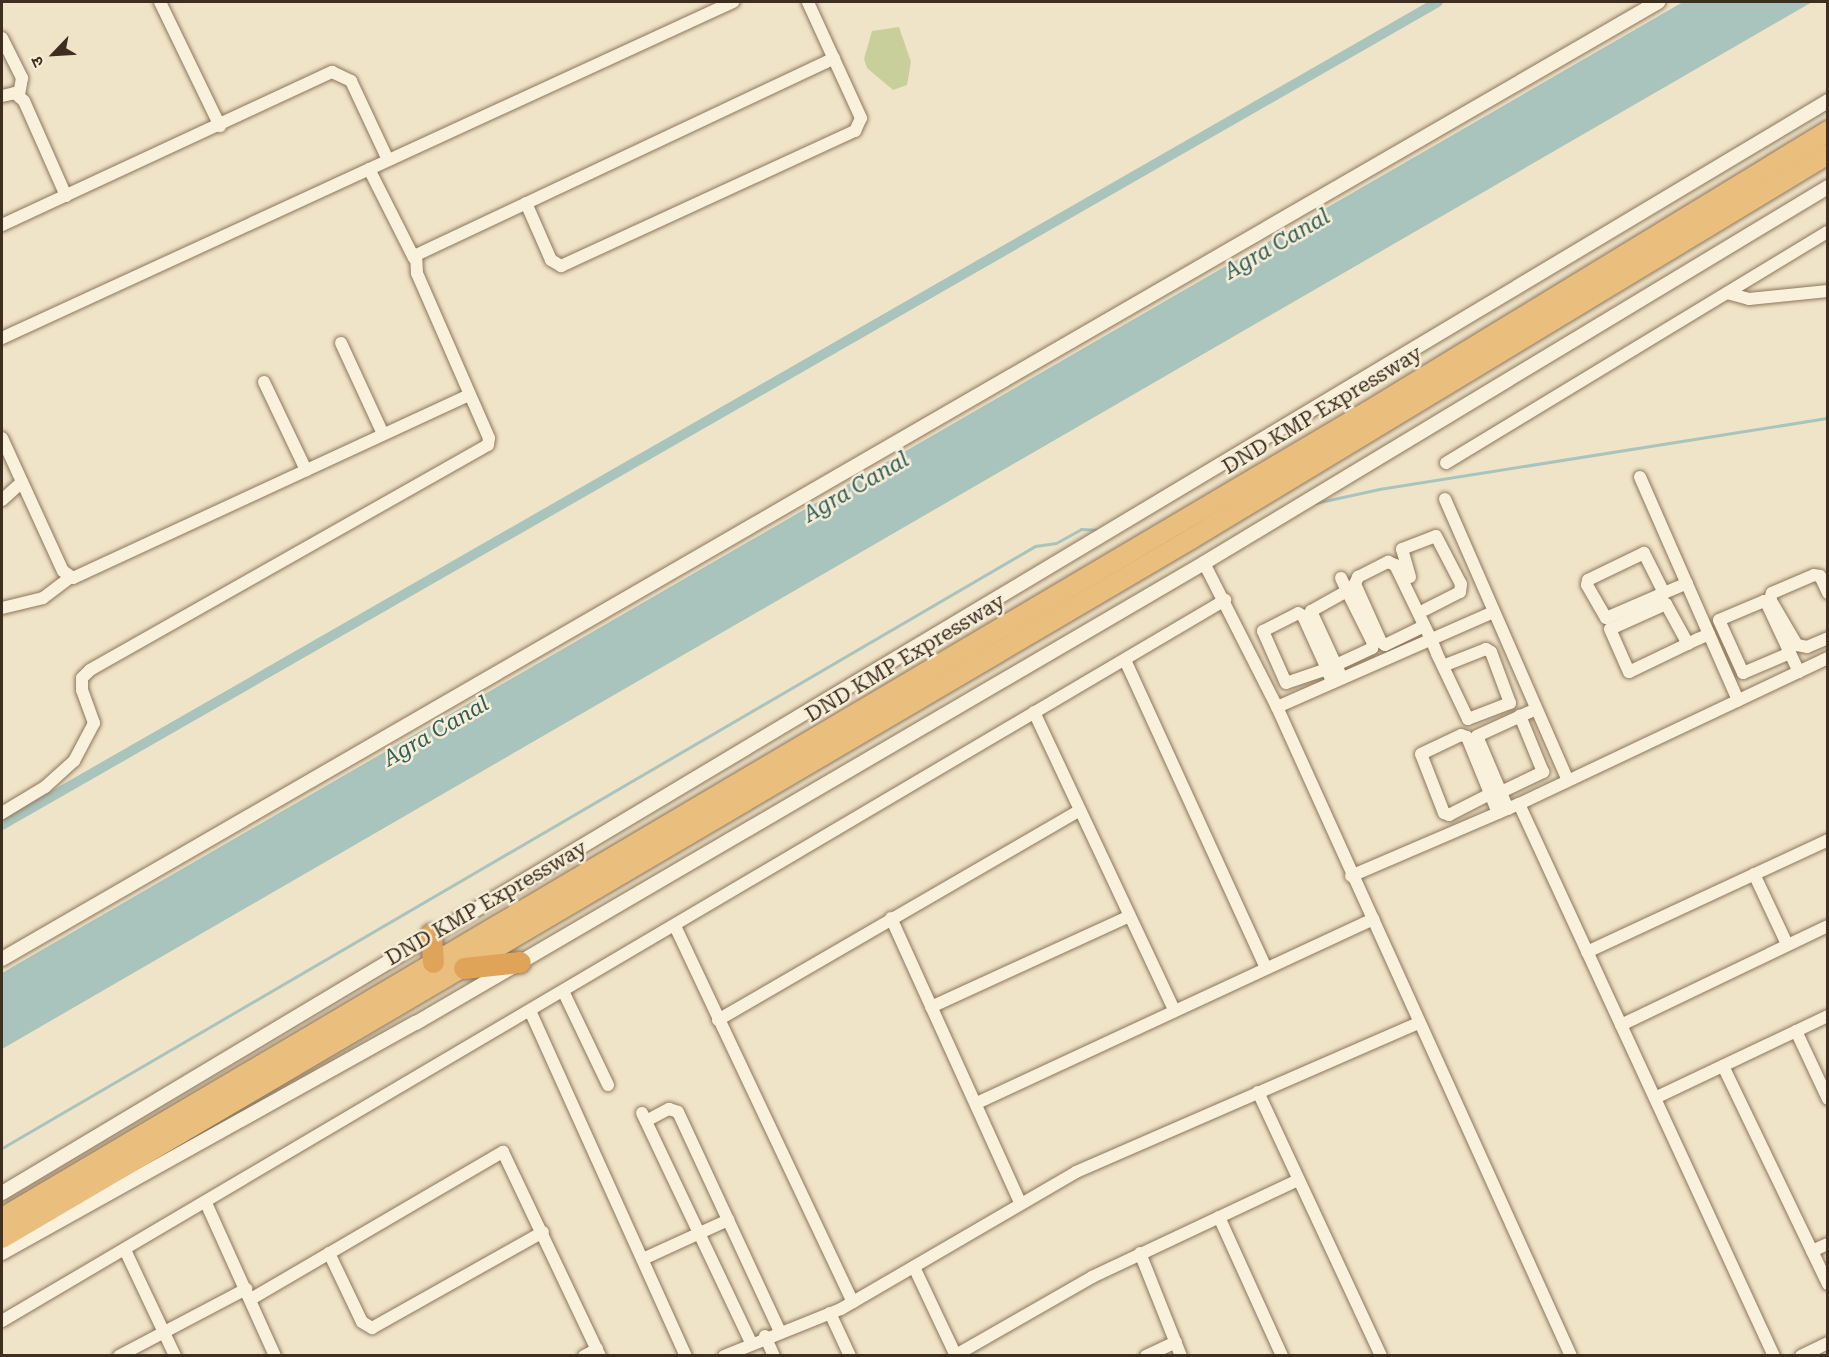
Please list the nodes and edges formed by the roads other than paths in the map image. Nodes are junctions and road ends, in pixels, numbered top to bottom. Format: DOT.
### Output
graph roads {
  1 [pos="160,2"];
  2 [pos="733,2"];
  3 [pos="808,2"];
  4 [pos="1659,2"];
  5 [pos="2,38"];
  6 [pos="834,58"];
  7 [pos="19,95"];
  8 [pos="2,96"];
  9 [pos="1827,101"];
  10 [pos="220,126"];
  11 [pos="1827,131"];
  12 [pos="1827,154"];
  13 [pos="388,160"];
  14 [pos="369,169"];
  15 [pos="1827,187"];
  16 [pos="66,196"];
  17 [pos="526,203"];
  18 [pos="2,225"];
  19 [pos="1827,232"];
  20 [pos="414,258"];
  21 [pos="1827,291"];
  22 [pos="1727,293"];
  23 [pos="2,338"];
  24 [pos="341,343"];
  25 [pos="264,382"];
  26 [pos="469,395"];
  27 [pos="383,434"];
  28 [pos="2,438"];
  29 [pos="1446,463"];
  30 [pos="306,470"];
  31 [pos="1640,477"];
  32 [pos="22,482"];
  33 [pos="1445,499"];
  34 [pos="2,500"];
  35 [pos="1204,562"];
  36 [pos="70,578"];
  37 [pos="1341,578"];
  38 [pos="1687,583"];
  39 [pos="1347,591"];
  40 [pos="1664,593"];
  41 [pos="1827,593"];
  42 [pos="1225,600"];
  43 [pos="2,608"];
  44 [pos="1425,610"];
  45 [pos="1493,612"];
  46 [pos="1424,626"];
  47 [pos="1709,634"];
  48 [pos="1434,637"];
  49 [pos="1827,638"];
  50 [pos="1688,644"];
  51 [pos="1807,647"];
  52 [pos="1790,653"];
  53 [pos="1125,660"];
  54 [pos="1823,660"];
  55 [pos="1443,666"];
  56 [pos="1331,667"];
  57 [pos="1799,672"];
  58 [pos="1337,680"];
  59 [pos="1738,700"];
  60 [pos="1277,707"];
  61 [pos="1536,709"];
  62 [pos="1034,712"];
  63 [pos="1520,716"];
  64 [pos="1568,780"];
  65 [pos="1495,793"];
  66 [pos="1508,809"];
  67 [pos="1079,811"];
  68 [pos="2,813"];
  69 [pos="1827,840"];
  70 [pos="1754,874"];
  71 [pos="1352,876"];
  72 [pos="1128,917"];
  73 [pos="891,918"];
  74 [pos="1373,919"];
  75 [pos="675,926"];
  76 [pos="1827,926"];
  77 [pos="432,934"];
  78 [pos="1787,944"];
  79 [pos="1587,952"];
  80 [pos="2,959"];
  81 [pos="433,962"];
  82 [pos="520,962"];
  83 [pos="464,968"];
  84 [pos="1266,968"];
  85 [pos="564,993"];
  86 [pos="931,1007"];
  87 [pos="1174,1010"];
  88 [pos="531,1013"];
  89 [pos="1827,1016"];
  90 [pos="718,1020"];
  91 [pos="1419,1023"];
  92 [pos="1621,1025"];
  93 [pos="1796,1031"];
  94 [pos="1723,1066"];
  95 [pos="608,1085"];
  96 [pos="1258,1092"];
  97 [pos="1655,1098"];
  98 [pos="1827,1099"];
  99 [pos="977,1103"];
  100 [pos="1298,1180"];
  101 [pos="2,1194"];
  102 [pos="1020,1202"];
  103 [pos="206,1203"];
  104 [pos="1219,1216"];
  105 [pos="2,1218"];
  106 [pos="728,1220"];
  107 [pos="543,1232"];
  108 [pos="699,1233"];
  109 [pos="2,1238"];
  110 [pos="1827,1244"];
  111 [pos="125,1250"];
  112 [pos="1812,1251"];
  113 [pos="2,1253"];
  114 [pos="329,1253"];
  115 [pos="1140,1253"];
  116 [pos="643,1259"];
  117 [pos="914,1267"];
  118 [pos="1827,1284"];
  119 [pos="248,1294"];
  120 [pos="854,1302"];
  121 [pos="830,1313"];
  122 [pos="2,1321"];
  123 [pos="779,1330"];
  124 [pos="164,1331"];
  125 [pos="765,1336"];
  126 [pos="1176,1342"];
  127 [pos="751,1343"];
  128 [pos="1827,1343"];
  129 [pos="598,1352"];
  130 [pos="956,1355"];
  131 [pos="119,1356"];
  132 [pos="175,1356"];
  133 [pos="275,1356"];
  134 [pos="584,1356"];
  135 [pos="686,1356"];
  136 [pos="724,1356"];
  137 [pos="774,1356"];
  138 [pos="850,1356"];
  139 [pos="1146,1356"];
  140 [pos="1181,1356"];
  141 [pos="1282,1356"];
  142 [pos="1381,1356"];
  143 [pos="1571,1356"];
  144 [pos="1774,1356"];
  145 [pos="1801,1356"];
  1 -- 10 [label="street"];
  2 -- 13 [label="street"];
  3 -- 6 [label="street"];
  4 -- 80 [label="street"];
  5 -- 7 [label="street"];
  6 -- 17 [label="street"];
  6 -- 17 [label="street"];
  7 -- 8 [label="street"];
  7 -- 16 [label="street"];
  9 -- 77 [label="street"];
  10 -- 13 [label="street"];
  10 -- 16 [label="street"];
  11 -- 81 [label="highway, DND KMP Expressway"];
  12 -- 83 [label="highway, DND KMP Expressway"];
  13 -- 14 [label="street"];
  14 -- 20 [label="street"];
  14 -- 23 [label="street"];
  15 -- 35 [label="street"];
  16 -- 18 [label="street"];
  17 -- 20 [label="street"];
  19 -- 22 [label="street"];
  20 -- 26 [label="street"];
  21 -- 22 [label="street"];
  22 -- 29 [label="street"];
  24 -- 27 [label="street"];
  25 -- 30 [label="street"];
  26 -- 27 [label="street"];
  26 -- 68 [label="street"];
  27 -- 30 [label="street"];
  28 -- 32 [label="street"];
  30 -- 36 [label="street"];
  31 -- 38 [label="street"];
  32 -- 34 [label="street"];
  32 -- 36 [label="street"];
  33 -- 45 [label="street"];
  35 -- 42 [label="street"];
  35 -- 82 [label="street"];
  36 -- 43 [label="street"];
  37 -- 39 [label="street"];
  38 -- 40 [label="street"];
  38 -- 47 [label="street"];
  39 -- 56 [label="street"];
  39 -- 56 [label="street"];
  40 -- 40 [label="street"];
  41 -- 51 [label="street"];
  42 -- 53 [label="street"];
  42 -- 60 [label="street"];
  44 -- 44 [label="street"];
  44 -- 48 [label="street"];
  45 -- 48 [label="street"];
  45 -- 61 [label="street"];
  46 -- 46 [label="street"];
  46 -- 48 [label="street"];
  47 -- 50 [label="street"];
  47 -- 59 [label="street"];
  48 -- 55 [label="street"];
  48 -- 58 [label="street"];
  49 -- 51 [label="street"];
  50 -- 50 [label="street"];
  51 -- 54 [label="street"];
  52 -- 52 [label="street"];
  52 -- 57 [label="street"];
  53 -- 62 [label="street"];
  53 -- 84 [label="street"];
  54 -- 57 [label="street"];
  55 -- 55 [label="street"];
  56 -- 56 [label="street"];
  56 -- 58 [label="street"];
  57 -- 59 [label="street"];
  58 -- 60 [label="street"];
  59 -- 64 [label="street"];
  60 -- 71 [label="street"];
  61 -- 63 [label="street"];
  61 -- 64 [label="street"];
  62 -- 67 [label="street"];
  62 -- 75 [label="street"];
  63 -- 65 [label="street"];
  63 -- 65 [label="street"];
  64 -- 66 [label="street"];
  65 -- 65 [label="street"];
  65 -- 66 [label="street"];
  66 -- 71 [label="street"];
  66 -- 79 [label="street"];
  67 -- 72 [label="street"];
  67 -- 73 [label="street"];
  69 -- 70 [label="street"];
  70 -- 78 [label="street"];
  70 -- 79 [label="street"];
  71 -- 74 [label="street"];
  72 -- 86 [label="street"];
  72 -- 87 [label="street"];
  73 -- 86 [label="street"];
  73 -- 90 [label="street"];
  74 -- 84 [label="street"];
  74 -- 91 [label="street"];
  75 -- 85 [label="street"];
  75 -- 90 [label="street"];
  76 -- 78 [label="street"];
  77 -- 81 [label="highway"];
  77 -- 101 [label="street"];
  78 -- 92 [label="street"];
  79 -- 92 [label="street"];
  81 -- 105 [label="highway, DND KMP Expressway"];
  82 -- 83 [label="highway"];
  82 -- 113 [label="street"];
  83 -- 109 [label="highway, DND KMP Expressway"];
  84 -- 87 [label="street"];
  85 -- 88 [label="street"];
  85 -- 95 [label="street"];
  86 -- 99 [label="street"];
  87 -- 99 [label="street"];
  88 -- 103 [label="street"];
  88 -- 116 [label="street"];
  89 -- 93 [label="street"];
  90 -- 120 [label="street"];
  91 -- 96 [label="street"];
  91 -- 143 [label="street"];
  92 -- 97 [label="street"];
  93 -- 94 [label="street"];
  93 -- 98 [label="street"];
  94 -- 97 [label="street"];
  94 -- 112 [label="street"];
  96 -- 100 [label="street"];
  96 -- 102 [label="street"];
  97 -- 144 [label="street"];
  99 -- 102 [label="street"];
  100 -- 104 [label="street"];
  100 -- 142 [label="street"];
  102 -- 117 [label="street"];
  103 -- 111 [label="street"];
  103 -- 119 [label="street"];
  104 -- 115 [label="street"];
  104 -- 141 [label="street"];
  106 -- 108 [label="street"];
  106 -- 108 [label="street"];
  106 -- 123 [label="street"];
  107 -- 114 [label="street"];
  107 -- 114 [label="street"];
  107 -- 129 [label="street"];
  108 -- 116 [label="street"];
  108 -- 127 [label="street"];
  110 -- 112 [label="street"];
  111 -- 122 [label="street"];
  111 -- 124 [label="street"];
  112 -- 118 [label="street"];
  114 -- 119 [label="street"];
  115 -- 126 [label="street"];
  115 -- 130 [label="street"];
  116 -- 135 [label="street"];
  117 -- 120 [label="street"];
  117 -- 130 [label="street"];
  119 -- 124 [label="street"];
  119 -- 133 [label="street"];
  120 -- 121 [label="street"];
  121 -- 123 [label="street"];
  121 -- 138 [label="street"];
  123 -- 125 [label="street"];
  124 -- 131 [label="street"];
  124 -- 132 [label="street"];
  125 -- 127 [label="street"];
  125 -- 137 [label="street"];
  126 -- 139 [label="street"];
  126 -- 140 [label="street"];
  127 -- 136 [label="street"];
  128 -- 145 [label="street"];
  129 -- 134 [label="street"];
}
